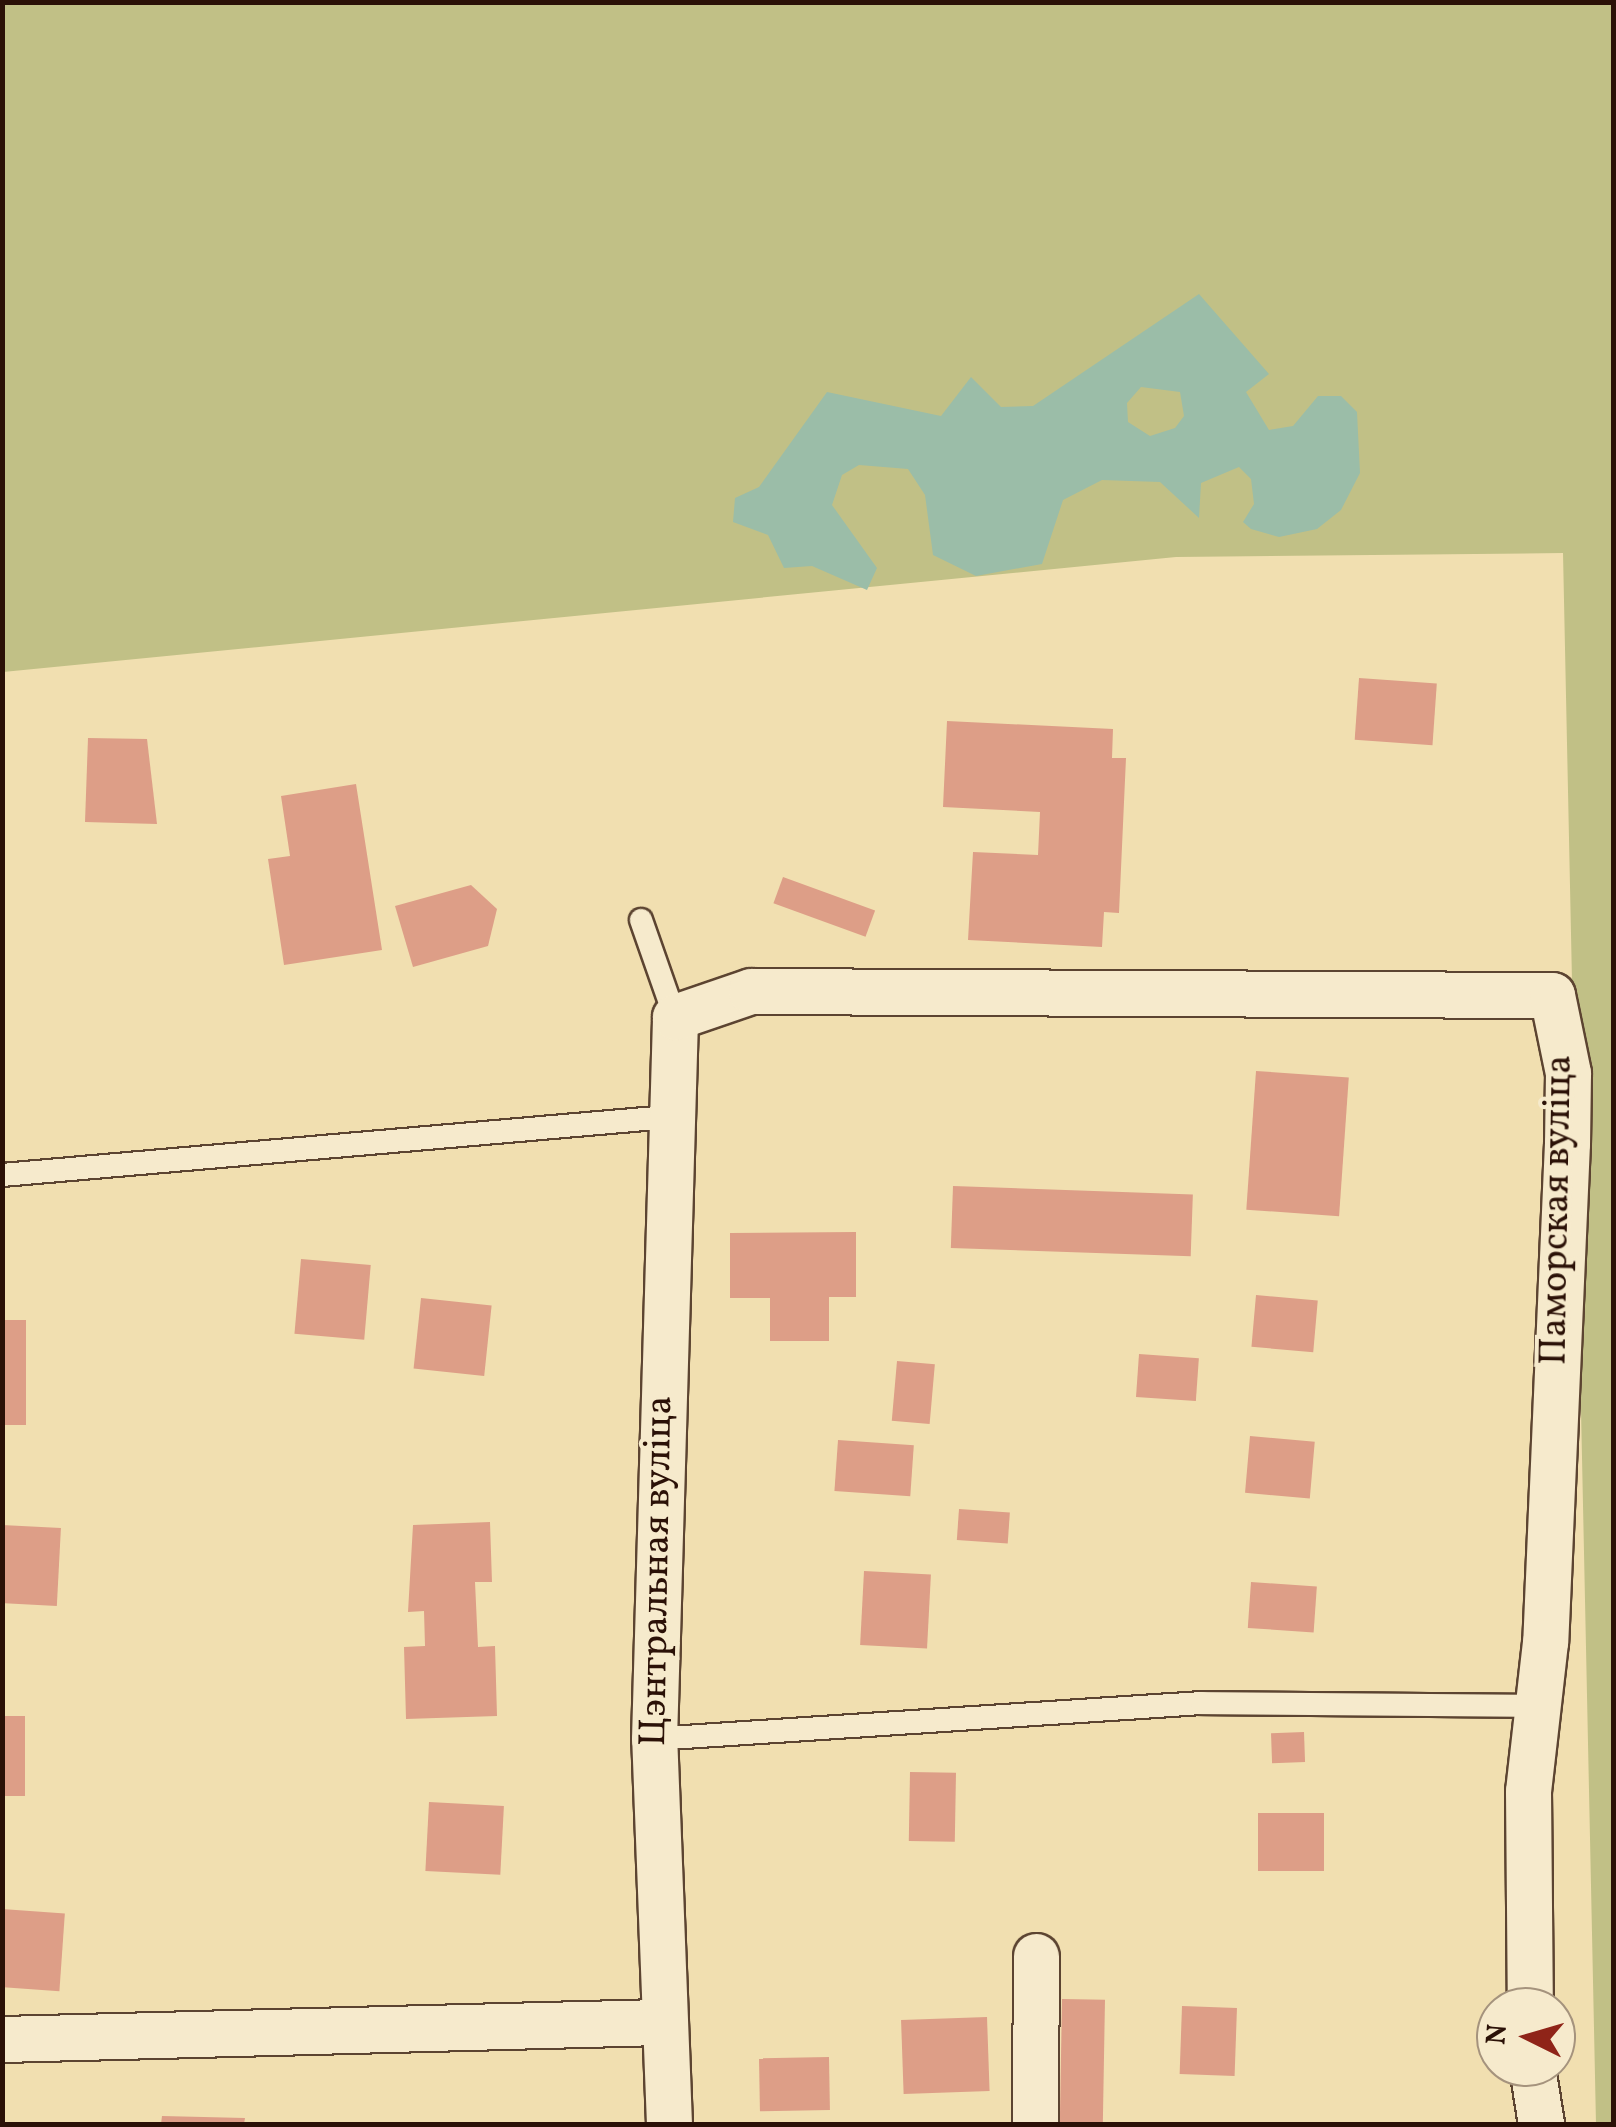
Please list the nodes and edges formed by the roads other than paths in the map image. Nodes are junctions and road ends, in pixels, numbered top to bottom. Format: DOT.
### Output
graph roads {
  1 [pos="641,920"];
  2 [pos="674,1017"];
  3 [pos="668,1117"];
  4 [pos="2,1175"];
  5 [pos="1538,1706"];
  6 [pos="654,1739"];
  7 [pos="1036,1956"];
  8 [pos="1530,1987"];
  9 [pos="661,2022"];
  10 [pos="2,2039"];
  11 [pos="1535,2087"];
  12 [pos="669,2124"];
  13 [pos="1035,2124"];
  14 [pos="1541,2124"];
  1 -- 2 [label="lane"];
  2 -- 3 [label="street, Цэнтральная вуліца"];
  2 -- 5 [label="street, Паморская вуліца"];
  3 -- 4 [label="lane"];
  3 -- 6 [label="street, Цэнтральная вуліца"];
  5 -- 6 [label="lane"];
  5 -- 8 [label="street, Паморская вуліца"];
  6 -- 9 [label="street, Цэнтральная вуліца"];
  7 -- 13 [label="street"];
  9 -- 10 [label="street"];
  9 -- 12 [label="street, Цэнтральная вуліца"];
  11 -- 14 [label="street"];
}
